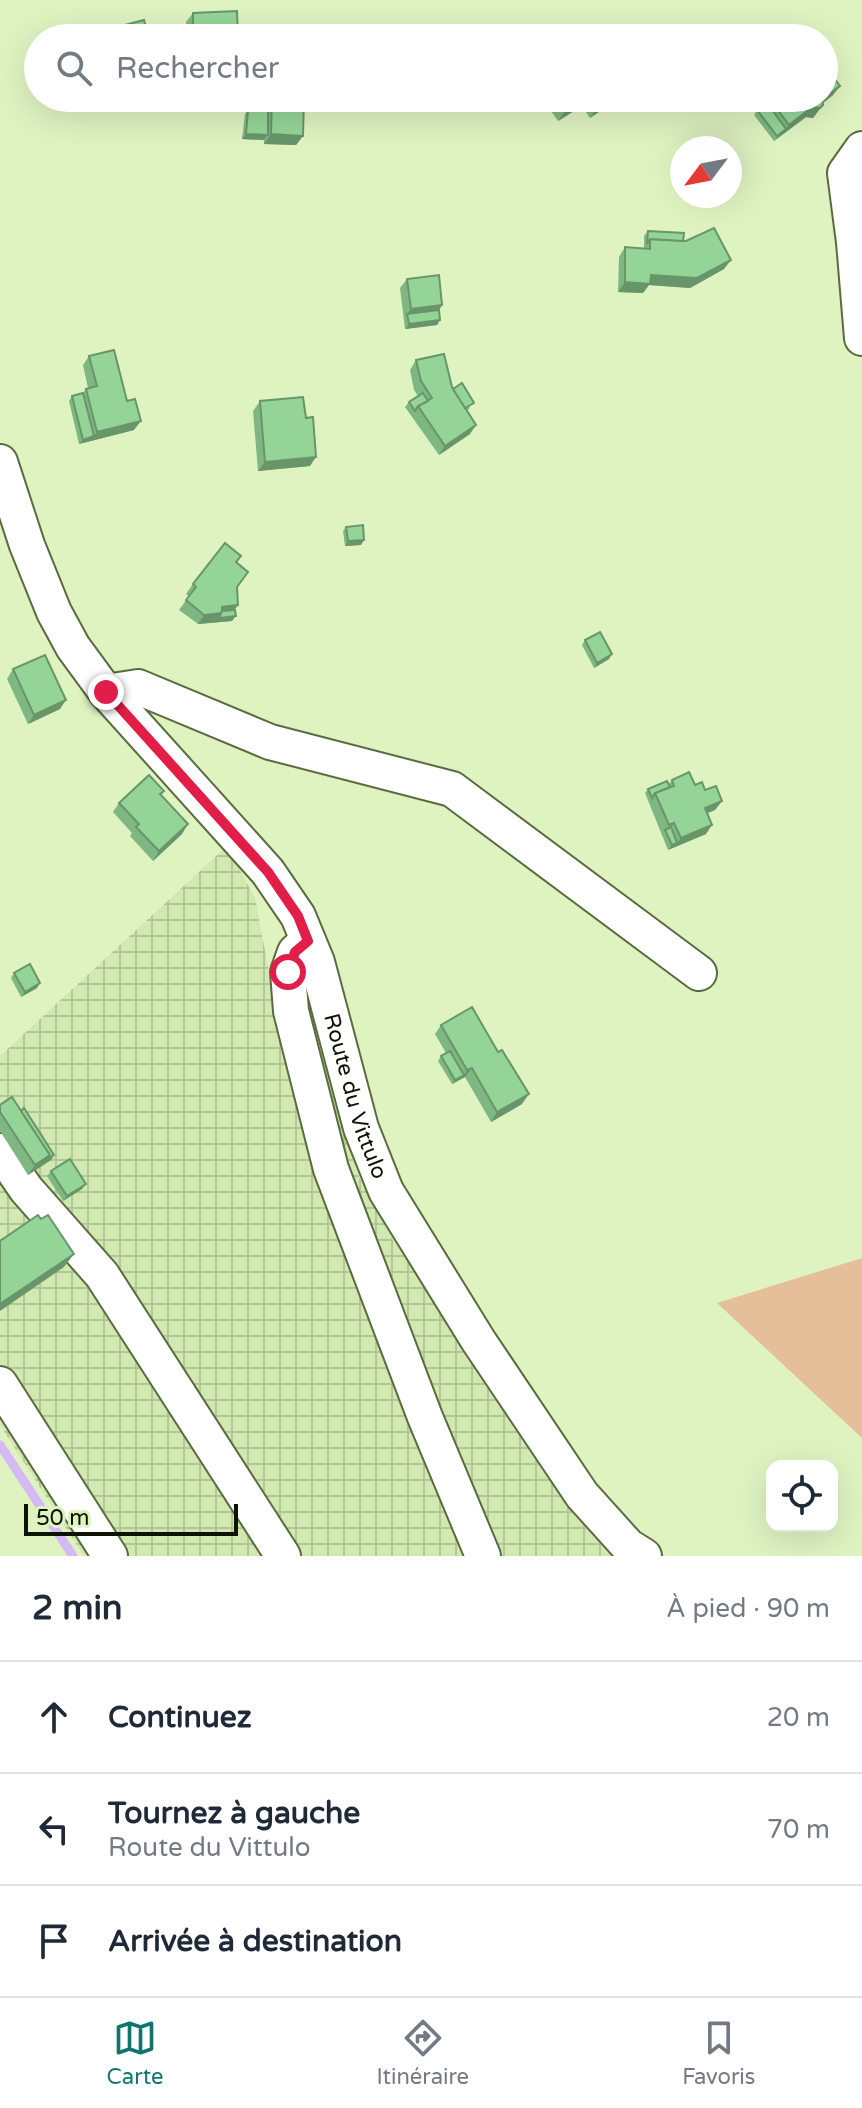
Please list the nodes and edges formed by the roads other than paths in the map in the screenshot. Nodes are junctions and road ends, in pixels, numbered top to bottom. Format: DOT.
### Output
graph roads {
  1 [pos="862,149"];
  2 [pos="862,338"];
  3 [pos="0,462"];
  4 [pos="106,692"];
  5 [pos="308,941"];
  6 [pos="699,973"];
  7 [pos="0,1151"];
  8 [pos="0,1384"];
  9 [pos="110,1556"];
  10 [pos="283,1556"];
  11 [pos="483,1556"];
  12 [pos="644,1556"];
  1 -- 2 [label="street"];
  3 -- 4 [label="street, Route du Vittulo"];
  4 -- 5 [label="street, Route du Vittulo"];
  4 -- 6 [label="street"];
  5 -- 11 [label="street"];
  5 -- 12 [label="street, Route du Vittulo"];
  7 -- 10 [label="street"];
  8 -- 9 [label="street"];
}
